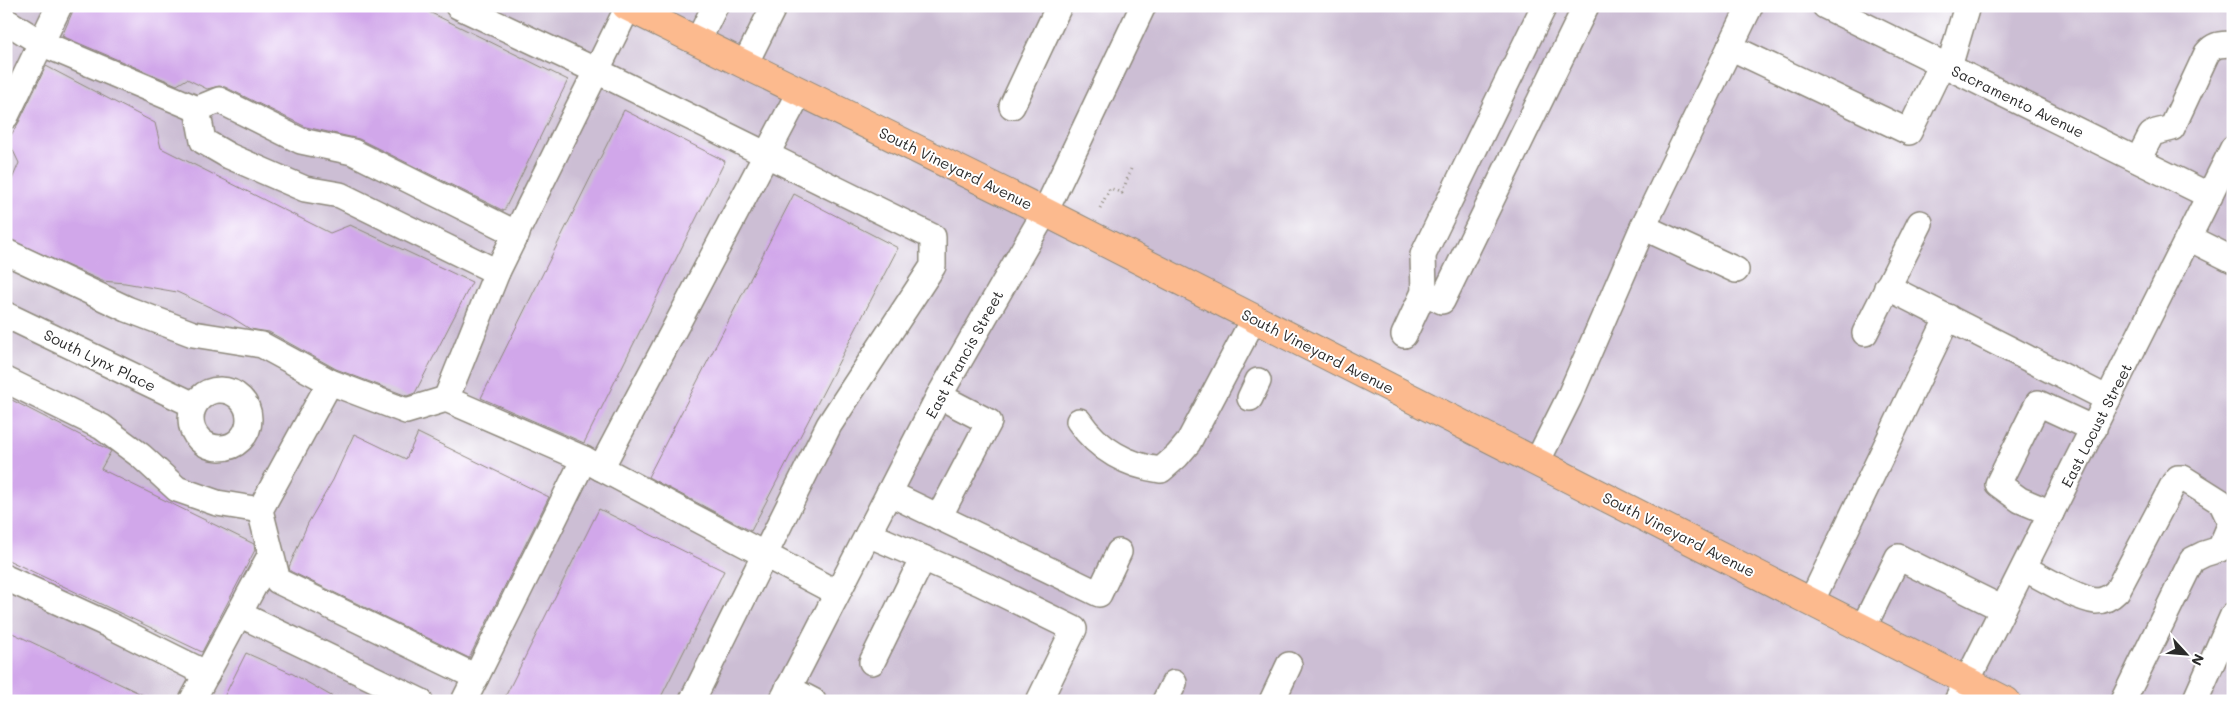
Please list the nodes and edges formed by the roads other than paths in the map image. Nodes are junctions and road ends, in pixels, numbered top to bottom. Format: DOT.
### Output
graph roads {
  1 [pos="59,6"];
  2 [pos="458,6"];
  3 [pos="715,6"];
  4 [pos="774,6"];
  5 [pos="1059,6"];
  6 [pos="1143,6"];
  7 [pos="1544,6"];
  8 [pos="1586,6"];
  9 [pos="1750,6"];
  10 [pos="1967,6"];
  11 [pos="627,7"];
  12 [pos="1832,8"];
  13 [pos="6,21"];
  14 [pos="698,41"];
  15 [pos="41,43"];
  16 [pos="2233,44"];
  17 [pos="1730,47"];
  18 [pos="745,64"];
  19 [pos="1946,65"];
  20 [pos="597,72"];
  21 [pos="800,91"];
  22 [pos="1012,106"];
  23 [pos="197,109"];
  24 [pos="6,116"];
  25 [pos="2233,148"];
  26 [pos="766,155"];
  27 [pos="2138,160"];
  28 [pos="1465,169"];
  29 [pos="1498,185"];
  30 [pos="2210,196"];
  31 [pos="1045,212"];
  32 [pos="1920,222"];
  33 [pos="1643,227"];
  34 [pos="517,234"];
  35 [pos="2189,238"];
  36 [pos="6,252"];
  37 [pos="2233,260"];
  38 [pos="1736,270"];
  39 [pos="497,272"];
  40 [pos="1887,286"];
  41 [pos="1424,292"];
  42 [pos="6,316"];
  43 [pos="1948,317"];
  44 [pos="1254,318"];
  45 [pos="1864,333"];
  46 [pos="1404,335"];
  47 [pos="6,380"];
  48 [pos="330,382"];
  49 [pos="939,396"];
  50 [pos="446,399"];
  51 [pos="2108,399"];
  52 [pos="194,405"];
  53 [pos="1079,421"];
  54 [pos="2094,429"];
  55 [pos="1537,462"];
  56 [pos="593,463"];
  57 [pos="889,493"];
  58 [pos="260,510"];
  59 [pos="2052,513"];
  60 [pos="939,517"];
  61 [pos="868,534"];
  62 [pos="1119,552"];
  63 [pos="271,554"];
  64 [pos="764,556"];
  65 [pos="923,558"];
  66 [pos="2024,568"];
  67 [pos="6,578"];
  68 [pos="837,593"];
  69 [pos="1811,602"];
  70 [pos="2003,609"];
  71 [pos="239,614"];
  72 [pos="2233,615"];
  73 [pos="1863,628"];
  74 [pos="872,662"];
  75 [pos="1289,665"];
  76 [pos="207,674"];
  77 [pos="476,677"];
  78 [pos="1962,691"];
  79 [pos="785,694"];
  80 [pos="192,701"];
  81 [pos="420,701"];
  82 [pos="464,701"];
  83 [pos="692,701"];
  84 [pos="813,701"];
  85 [pos="1038,701"];
  86 [pos="1272,701"];
  87 [pos="2006,701"];
  88 [pos="2123,701"];
  89 [pos="2195,701"];
  1 -- 15 [label="street"];
  2 -- 20 [label="street"];
  3 -- 14 [label="street"];
  4 -- 18 [label="street"];
  5 -- 22 [label="street"];
  6 -- 31 [label="street, East Francis Street"];
  7 -- 28 [label="street"];
  8 -- 29 [label="street"];
  9 -- 17 [label="street"];
  10 -- 19 [label="street"];
  11 -- 14 [label="main road, South Vineyard Avenue"];
  11 -- 20 [label="street"];
  12 -- 19 [label="street, Sacramento Avenue"];
  13 -- 15 [label="street"];
  14 -- 18 [label="main road, South Vineyard Avenue"];
  15 -- 23 [label="street"];
  15 -- 24 [label="street"];
  16 -- 27 [label="street"];
  17 -- 19 [label="street"];
  17 -- 33 [label="street"];
  18 -- 21 [label="main road, South Vineyard Avenue"];
  19 -- 27 [label="street, Sacramento Avenue"];
  20 -- 26 [label="street"];
  20 -- 34 [label="street"];
  21 -- 26 [label="street"];
  21 -- 31 [label="main road, South Vineyard Avenue"];
  23 -- 34 [label="street"];
  23 -- 39 [label="street"];
  25 -- 30 [label="street, East Locust Street"];
  26 -- 56 [label="street"];
  26 -- 64 [label="street"];
  27 -- 30 [label="street, Sacramento Avenue"];
  28 -- 29 [label="street"];
  28 -- 41 [label="street"];
  29 -- 41 [label="street"];
  30 -- 35 [label="street, East Locust Street"];
  31 -- 44 [label="main road, South Vineyard Avenue"];
  31 -- 49 [label="street, East Francis Street"];
  32 -- 40 [label="street"];
  33 -- 38 [label="street"];
  33 -- 55 [label="street"];
  34 -- 39 [label="street"];
  35 -- 37 [label="street"];
  35 -- 51 [label="street, East Locust Street"];
  36 -- 48 [label="street"];
  39 -- 50 [label="street"];
  40 -- 43 [label="street"];
  40 -- 45 [label="street"];
  41 -- 46 [label="street"];
  42 -- 52 [label="street, South Lynx Place"];
  43 -- 51 [label="street"];
  43 -- 69 [label="street"];
  44 -- 53 [label="street"];
  44 -- 55 [label="main road, South Vineyard Avenue"];
  47 -- 58 [label="street"];
  48 -- 50 [label="street"];
  48 -- 58 [label="street"];
  49 -- 57 [label="street, East Francis Street"];
  49 -- 60 [label="street"];
  50 -- 56 [label="street"];
  51 -- 54 [label="street, East Locust Street"];
  54 -- 59 [label="street, East Locust Street"];
  54 -- 59 [label="street"];
  55 -- 69 [label="main road, South Vineyard Avenue"];
  56 -- 64 [label="street"];
  56 -- 77 [label="street"];
  57 -- 60 [label="street"];
  57 -- 61 [label="street, East Francis Street"];
  58 -- 63 [label="street"];
  59 -- 66 [label="street, East Locust Street"];
  60 -- 62 [label="street"];
  61 -- 65 [label="street"];
  61 -- 68 [label="street, East Francis Street"];
  63 -- 71 [label="street"];
  63 -- 77 [label="street"];
  64 -- 68 [label="street"];
  64 -- 83 [label="street"];
  65 -- 74 [label="street"];
  65 -- 85 [label="street"];
  66 -- 70 [label="street, East Locust Street"];
  66 -- 88 [label="street"];
  67 -- 76 [label="street"];
  68 -- 79 [label="street, East Francis Street"];
  69 -- 73 [label="main road, South Vineyard Avenue"];
  70 -- 73 [label="street"];
  70 -- 78 [label="street, East Locust Street"];
  71 -- 76 [label="street"];
  71 -- 81 [label="street"];
  72 -- 89 [label="street"];
  73 -- 78 [label="main road, South Vineyard Avenue"];
  75 -- 86 [label="street"];
  76 -- 80 [label="street"];
  77 -- 82 [label="street"];
  78 -- 87 [label="main road, South Vineyard Avenue"];
  79 -- 84 [label="street"];
}
